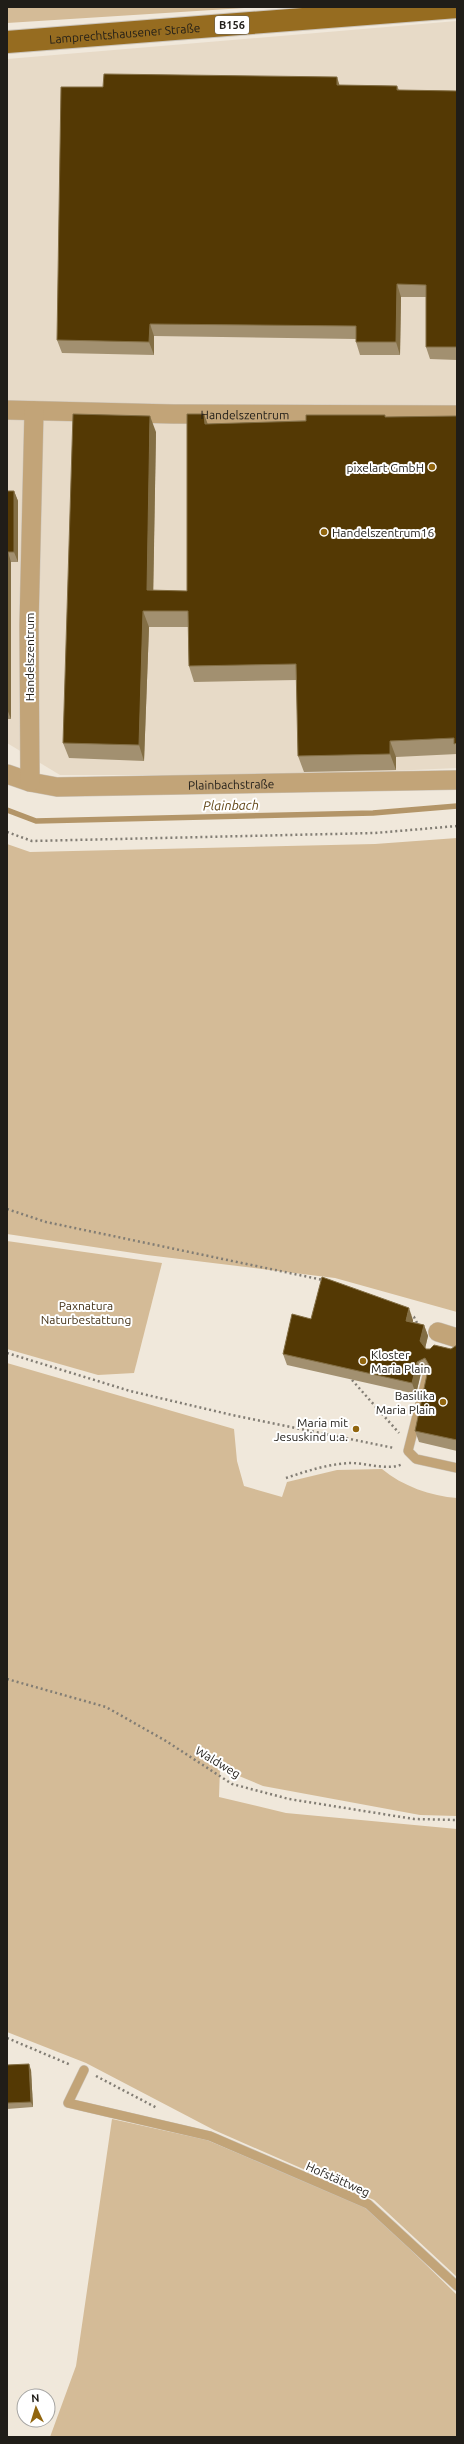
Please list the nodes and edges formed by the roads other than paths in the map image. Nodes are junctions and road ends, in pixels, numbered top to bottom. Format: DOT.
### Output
graph roads {
  1 [pos="457,7"];
  2 [pos="7,42"];
  3 [pos="7,410"];
  4 [pos="34,411"];
  5 [pos="457,415"];
  6 [pos="7,774"];
  7 [pos="457,780"];
  8 [pos="30,782"];
  9 [pos="436,1337"];
  10 [pos="457,1338"];
  11 [pos="427,1375"];
  12 [pos="457,1468"];
  13 [pos="84,2070"];
  14 [pos="457,2286"];
  1 -- 2 [label="main road, Lamprechtshausener Straße / B156"];
  3 -- 4 [label="street, Handelszentrum"];
  4 -- 5 [label="street, Handelszentrum"];
  4 -- 8 [label="street, Handelszentrum"];
  6 -- 8 [label="street, Plainbachstraße"];
  7 -- 8 [label="street, Plainbachstraße"];
  9 -- 10 [label="street"];
  11 -- 12 [label="lane"];
  13 -- 14 [label="lane, Hofstättweg"];
}
